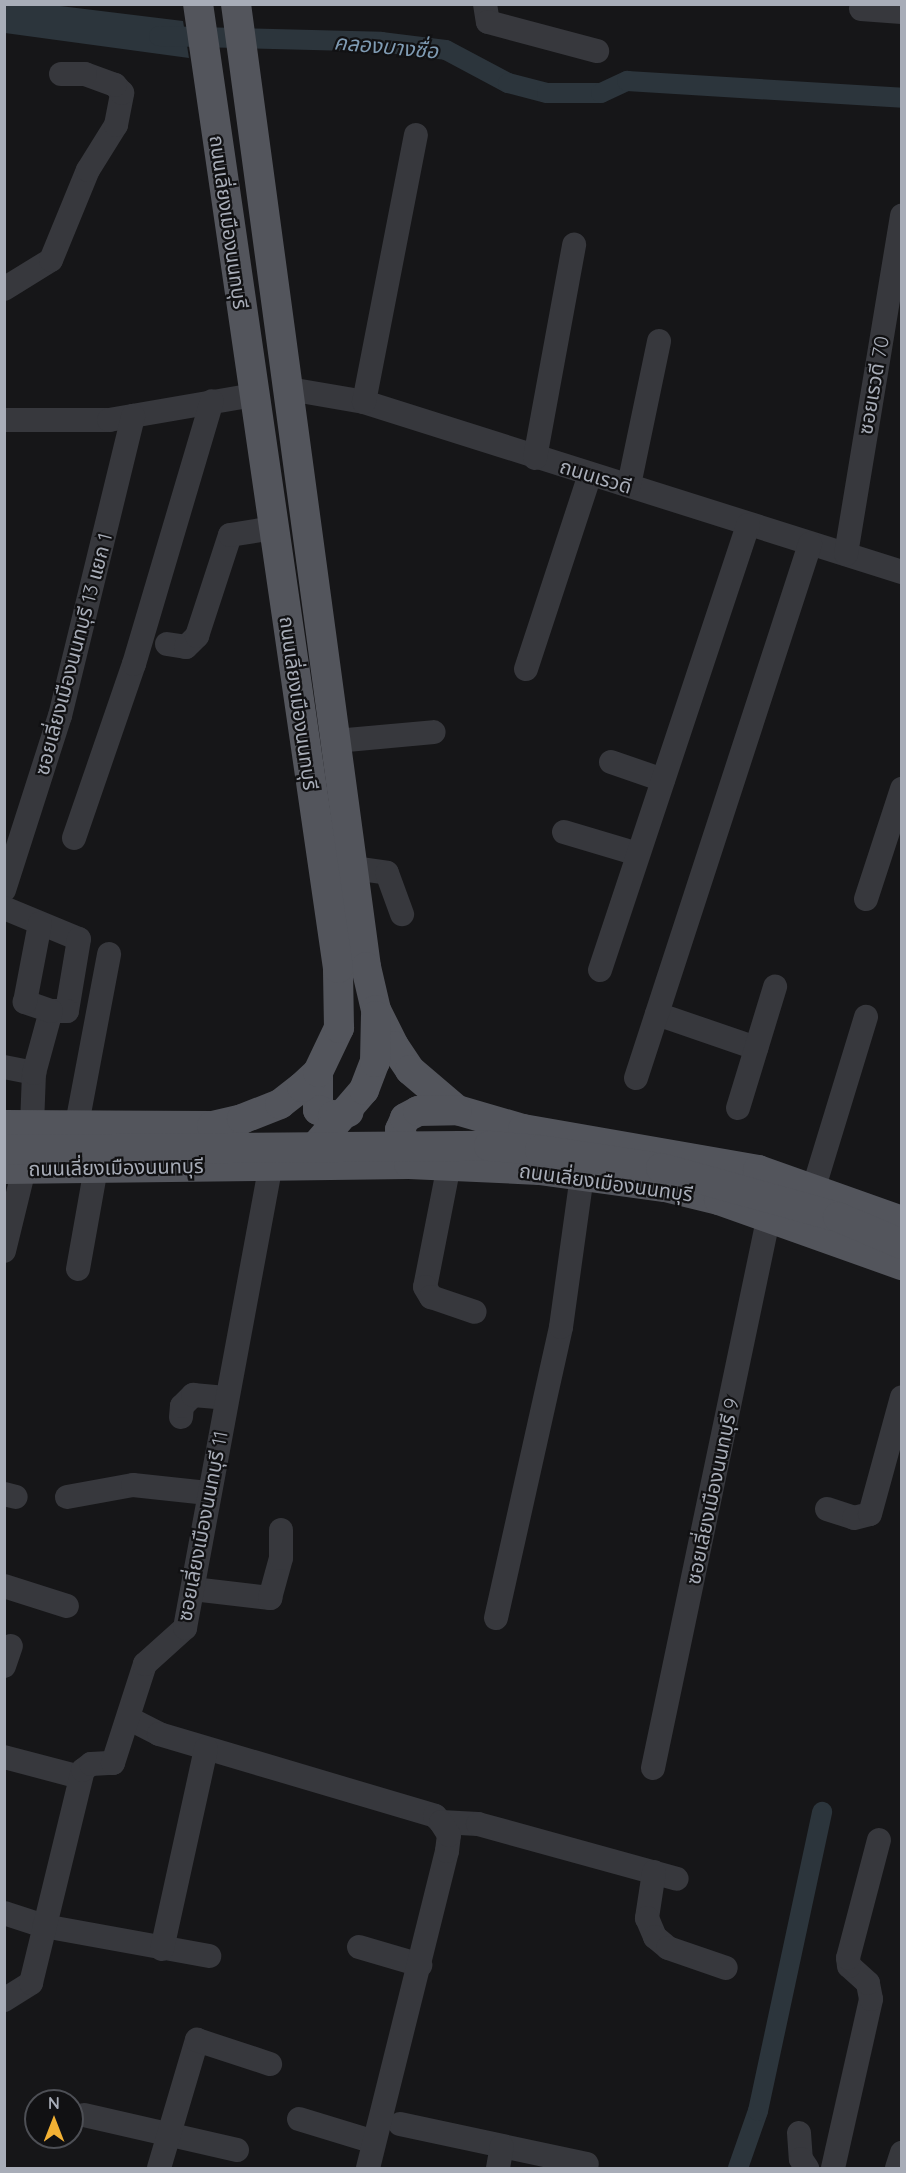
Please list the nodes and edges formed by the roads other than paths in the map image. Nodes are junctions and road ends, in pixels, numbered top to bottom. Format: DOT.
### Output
graph roads {
  1 [pos="198,4"];
  2 [pos="236,4"];
  3 [pos="485,4"];
  4 [pos="861,9"];
  5 [pos="902,12"];
  6 [pos="597,51"];
  7 [pos="61,74"];
  8 [pos="416,135"];
  9 [pos="902,216"];
  10 [pos="574,244"];
  11 [pos="4,289"];
  12 [pos="659,341"];
  13 [pos="289,389"];
  14 [pos="254,395"];
  15 [pos="212,402"];
  16 [pos="364,402"];
  17 [pos="133,416"];
  18 [pos="4,420"];
  19 [pos="535,458"];
  20 [pos="590,474"];
  21 [pos="629,485"];
  22 [pos="748,525"];
  23 [pos="274,528"];
  24 [pos="810,544"];
  25 [pos="846,554"];
  26 [pos="902,572"];
  27 [pos="166,645"];
  28 [pos="526,669"];
  29 [pos="434,732"];
  30 [pos="336,741"];
  31 [pos="611,762"];
  32 [pos="663,780"];
  33 [pos="902,789"];
  34 [pos="564,832"];
  35 [pos="74,838"];
  36 [pos="638,854"];
  37 [pos="353,868"];
  38 [pos="4,890"];
  39 [pos="866,899"];
  40 [pos="4,908"];
  41 [pos="402,914"];
  42 [pos="40,923"];
  43 [pos="109,954"];
  44 [pos="600,970"];
  45 [pos="775,987"];
  46 [pos="15,1001"];
  47 [pos="376,1010"];
  48 [pos="51,1011"];
  49 [pos="657,1014"];
  50 [pos="866,1017"];
  51 [pos="756,1048"];
  52 [pos="4,1067"];
  53 [pos="318,1072"];
  54 [pos="34,1073"];
  55 [pos="636,1078"];
  56 [pos="738,1108"];
  57 [pos="457,1110"];
  58 [pos="350,1112"];
  59 [pos="77,1124"];
  60 [pos="18,1125"];
  61 [pos="11,1163"];
  62 [pos="285,1164"];
  63 [pos="446,1165"];
  64 [pos="96,1168"];
  65 [pos="582,1175"];
  66 [pos="817,1178"];
  67 [pos="769,1215"];
  68 [pos="902,1221"];
  69 [pos="902,1244"];
  70 [pos="4,1251"];
  71 [pos="902,1265"];
  72 [pos="78,1269"];
  73 [pos="475,1312"];
  74 [pos="902,1397"];
  75 [pos="226,1398"];
  76 [pos="181,1417"];
  77 [pos="208,1493"];
  78 [pos="66,1497"];
  79 [pos="827,1509"];
  80 [pos="281,1530"];
  81 [pos="4,1586"];
  82 [pos="193,1589"];
  83 [pos="67,1606"];
  84 [pos="496,1618"];
  85 [pos="130,1719"];
  86 [pos="206,1749"];
  87 [pos="4,1758"];
  88 [pos="653,1768"];
  89 [pos="80,1777"];
  90 [pos="441,1822"];
  91 [pos="879,1840"];
  92 [pos="654,1872"];
  93 [pos="677,1879"];
  94 [pos="4,1913"];
  95 [pos="44,1926"];
  96 [pos="359,1947"];
  97 [pos="162,1949"];
  98 [pos="209,1956"];
  99 [pos="420,1965"];
  100 [pos="726,1968"];
  101 [pos="4,2000"];
  102 [pos="270,2064"];
  103 [pos="84,2115"];
  104 [pos="298,2119"];
  105 [pos="400,2124"];
  106 [pos="168,2133"];
  107 [pos="799,2133"];
  108 [pos="374,2142"];
  109 [pos="237,2150"];
  110 [pos="902,2153"];
  111 [pos="500,2157"];
  112 [pos="587,2164"];
  113 [pos="159,2169"];
  114 [pos="368,2169"];
  115 [pos="807,2169"];
  116 [pos="833,2169"];
  117 [pos="897,2169"];
  1 -- 14 [label="main road, ถนนเลี่ยงเมืองนนทบุรี"];
  2 -- 13 [label="main road, ถนนเลี่ยงเมืองนนทบุรี"];
  3 -- 6 [label="street"];
  4 -- 5 [label="street"];
  7 -- 11 [label="street"];
  8 -- 16 [label="street"];
  9 -- 25 [label="street, ซอยเรวดี 70"];
  10 -- 19 [label="street"];
  12 -- 21 [label="street"];
  13 -- 16 [label="street, ถนนเรวดี"];
  13 -- 30 [label="main road, ถนนเลี่ยงเมืองนนทบุรี"];
  14 -- 15 [label="street"];
  14 -- 23 [label="main road, ถนนเลี่ยงเมืองนนทบุรี"];
  15 -- 17 [label="street"];
  15 -- 35 [label="street"];
  16 -- 19 [label="street, ถนนเรวดี"];
  17 -- 18 [label="street"];
  17 -- 38 [label="street, ซอยเลี่ยงเมืองนนทบุรี 13 แยก 1"];
  19 -- 20 [label="street, ถนนเรวดี"];
  20 -- 21 [label="street, ถนนเรวดี"];
  20 -- 28 [label="street"];
  21 -- 22 [label="street, ถนนเรวดี"];
  22 -- 24 [label="street, ถนนเรวดี"];
  22 -- 32 [label="street"];
  23 -- 27 [label="street"];
  23 -- 53 [label="main road, ถนนเลี่ยงเมืองนนทบุรี"];
  24 -- 25 [label="street, ถนนเรวดี"];
  24 -- 49 [label="street"];
  25 -- 26 [label="street, ถนนเรวดี"];
  29 -- 30 [label="street"];
  30 -- 37 [label="main road, ถนนเลี่ยงเมืองนนทบุรี"];
  31 -- 32 [label="street"];
  32 -- 36 [label="street"];
  33 -- 39 [label="street"];
  34 -- 36 [label="street"];
  36 -- 44 [label="street"];
  37 -- 41 [label="street"];
  37 -- 47 [label="main road, ถนนเลี่ยงเมืองนนทบุรี"];
  40 -- 42 [label="street"];
  42 -- 46 [label="street"];
  42 -- 48 [label="street"];
  43 -- 59 [label="street"];
  45 -- 51 [label="street"];
  46 -- 48 [label="street"];
  47 -- 57 [label="main road, ถนนเลี่ยงเมืองนนทบุรี"];
  47 -- 58 [label="main road, ถนนเลี่ยงเมืองนนทบุรี"];
  48 -- 54 [label="street"];
  49 -- 51 [label="street"];
  49 -- 55 [label="street"];
  50 -- 66 [label="street"];
  51 -- 56 [label="street"];
  52 -- 54 [label="street"];
  53 -- 58 [label="main road"];
  53 -- 59 [label="main road, ถนนเลี่ยงเมืองนนทบุรี"];
  54 -- 60 [label="street"];
  57 -- 63 [label="main road"];
  57 -- 66 [label="main road, ถนนเลี่ยงเมืองนนทบุรี"];
  58 -- 62 [label="main road, ถนนเลี่ยงเมืองนนทบุรี"];
  59 -- 60 [label="main road, ถนนเลี่ยงเมืองนนทบุรี"];
  61 -- 64 [label="main road, ถนนเลี่ยงเมืองนนทบุรี"];
  61 -- 69 [label="main road, bridge"];
  61 -- 70 [label="street"];
  62 -- 63 [label="main road, ถนนเลี่ยงเมืองนนทบุรี"];
  62 -- 64 [label="main road, ถนนเลี่ยงเมืองนนทบุรี"];
  62 -- 75 [label="street, ซอยเลี่ยงเมืองนนทบุรี 11"];
  63 -- 65 [label="main road, ถนนเลี่ยงเมืองนนทบุรี"];
  63 -- 73 [label="street"];
  64 -- 72 [label="street"];
  65 -- 67 [label="main road, ถนนเลี่ยงเมืองนนทบุรี"];
  65 -- 84 [label="street"];
  66 -- 68 [label="main road, ถนนเลี่ยงเมืองนนทบุรี"];
  67 -- 71 [label="main road, ถนนเลี่ยงเมืองนนทบุรี"];
  67 -- 88 [label="street, ซอยเลี่ยงเมืองนนทบุรี 9"];
  74 -- 79 [label="street"];
  75 -- 76 [label="street"];
  75 -- 77 [label="street, ซอยเลี่ยงเมืองนนทบุรี 11"];
  77 -- 78 [label="street"];
  77 -- 82 [label="street, ซอยเลี่ยงเมืองนนทบุรี 11"];
  80 -- 82 [label="street"];
  81 -- 83 [label="street"];
  82 -- 85 [label="street, ซอยเลี่ยงเมืองนนทบุรี 11"];
  85 -- 86 [label="street"];
  85 -- 89 [label="street, ซอยเลี่ยงเมืองนนทบุรี 11"];
  86 -- 90 [label="street"];
  86 -- 97 [label="street"];
  87 -- 89 [label="street"];
  89 -- 95 [label="street"];
  90 -- 92 [label="street"];
  90 -- 99 [label="street"];
  91 -- 116 [label="street"];
  92 -- 93 [label="street"];
  92 -- 100 [label="street"];
  94 -- 95 [label="street"];
  95 -- 97 [label="street"];
  95 -- 101 [label="street"];
  96 -- 99 [label="street"];
  97 -- 98 [label="street"];
  99 -- 108 [label="street"];
  102 -- 106 [label="street"];
  103 -- 106 [label="street"];
  104 -- 108 [label="street"];
  105 -- 111 [label="street"];
  106 -- 109 [label="street"];
  106 -- 113 [label="street"];
  107 -- 115 [label="street"];
  108 -- 114 [label="street"];
  110 -- 117 [label="street"];
  111 -- 112 [label="street"];
}
